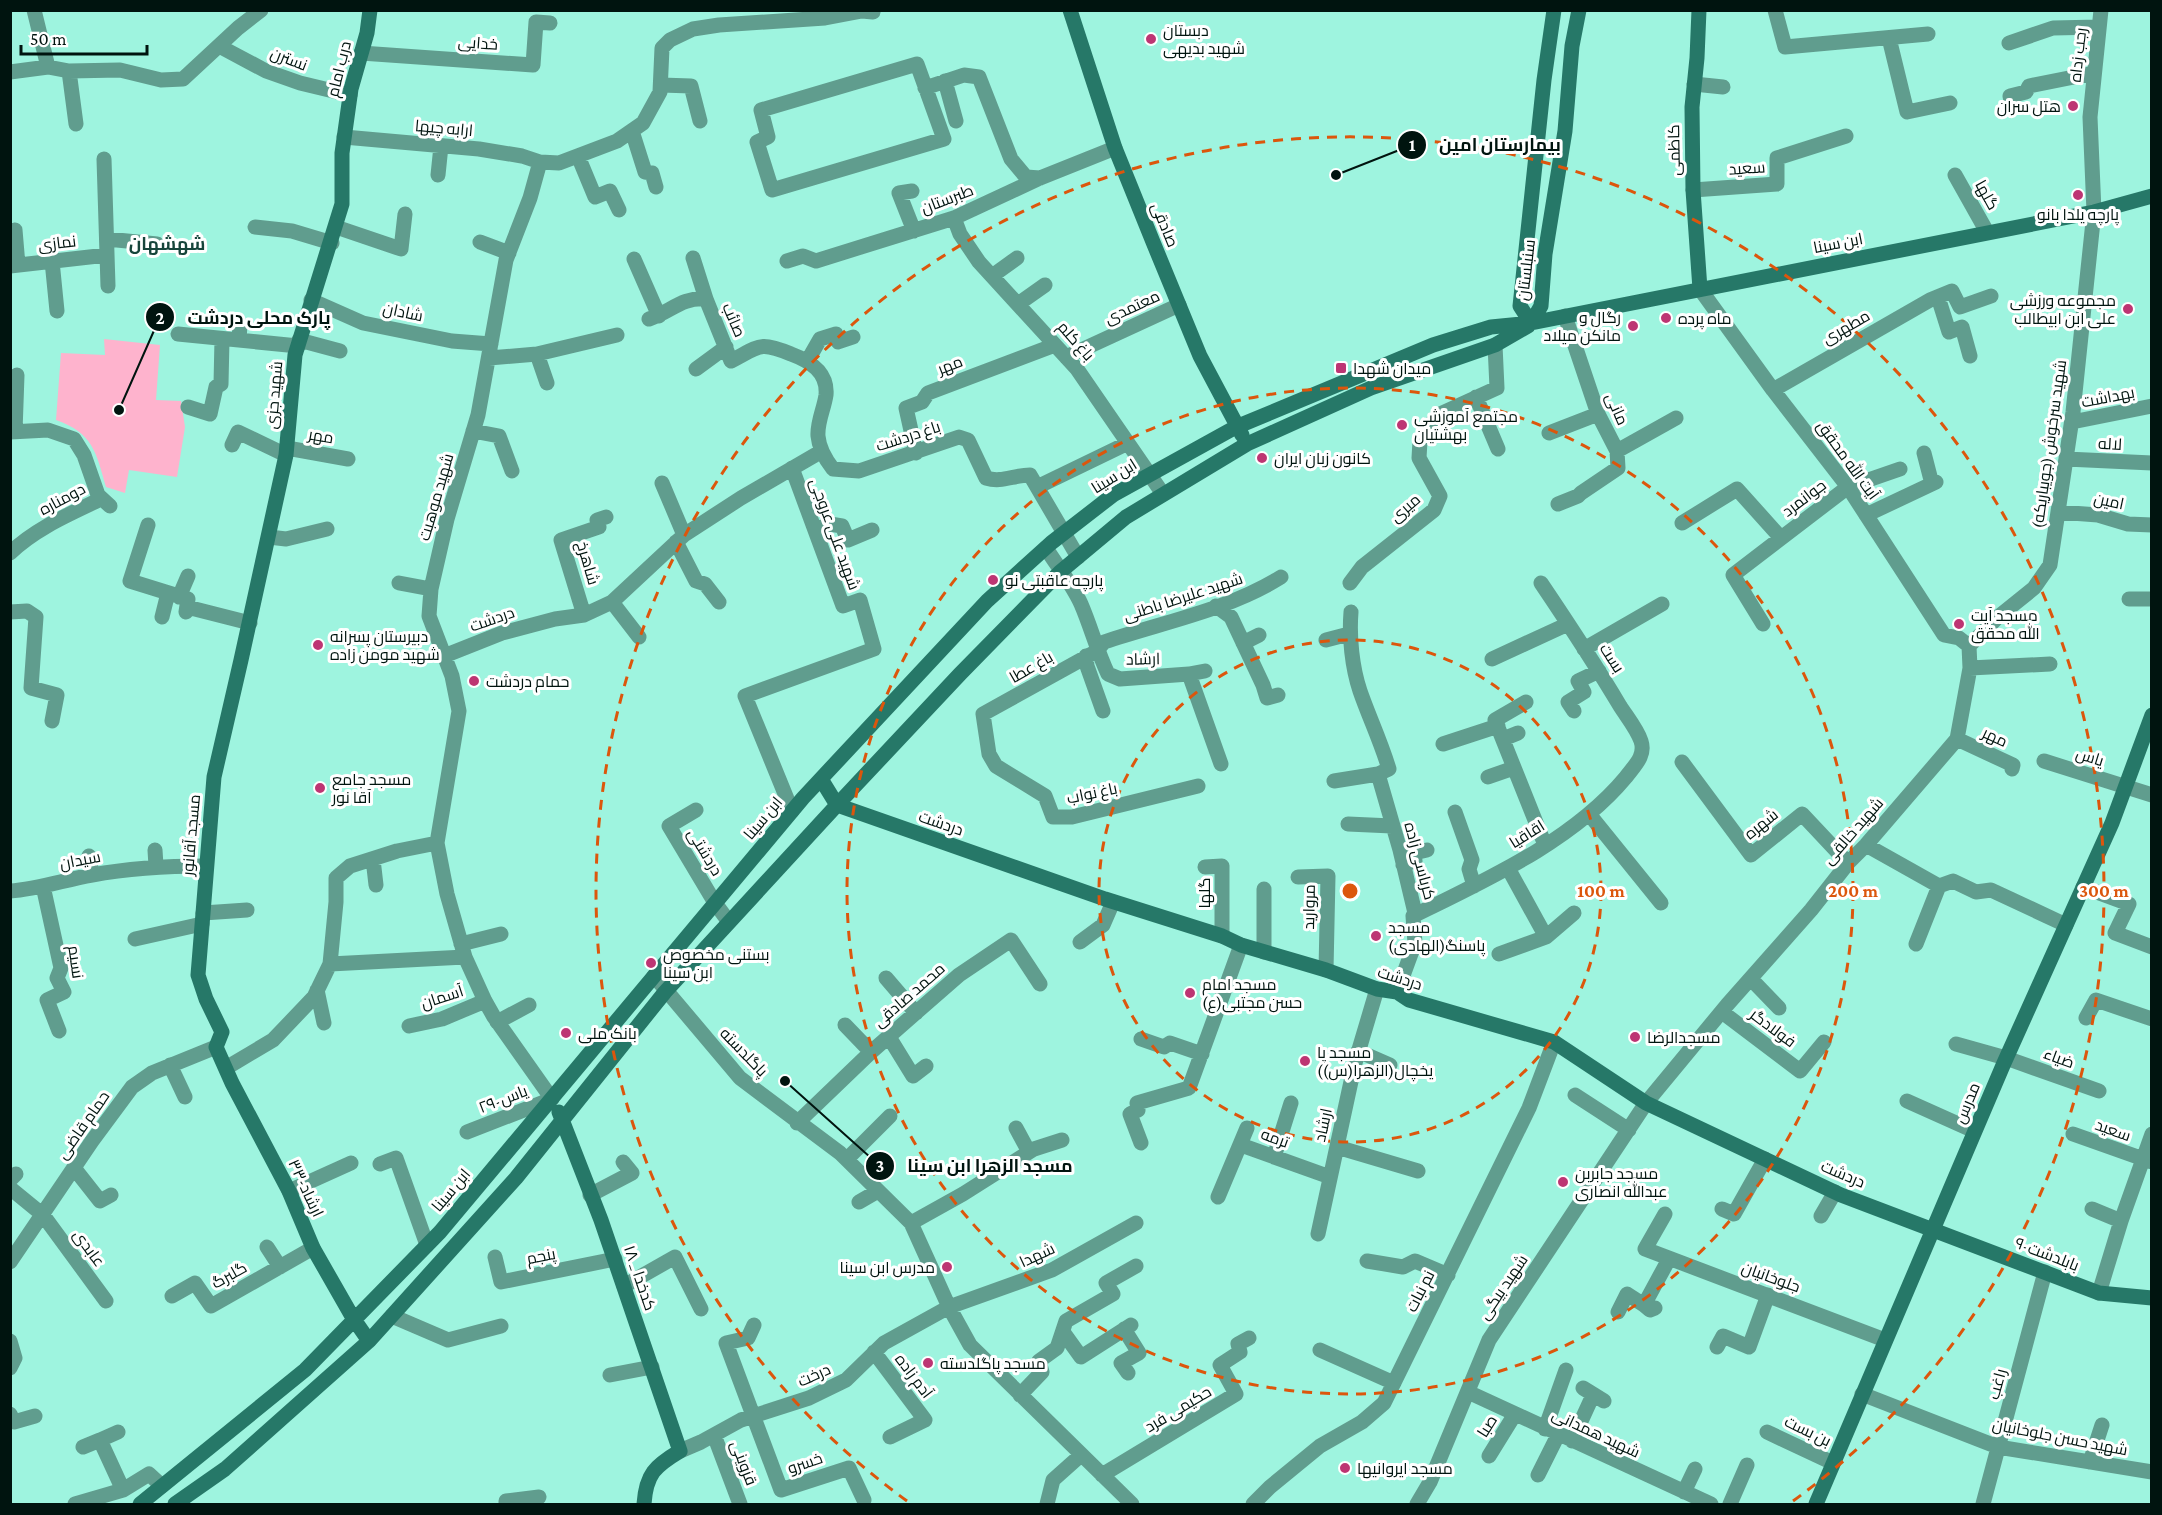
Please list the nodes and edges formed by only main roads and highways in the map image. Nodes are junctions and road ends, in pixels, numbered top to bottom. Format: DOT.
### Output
graph roads {
  1 [pos="370,10"];
  2 [pos="1070,10"];
  3 [pos="1554,10"];
  4 [pos="1579,10"];
  5 [pos="1699,10"];
  6 [pos="1544,80"];
  7 [pos="1569,81"];
  8 [pos="344,136"];
  9 [pos="2151,196"];
  10 [pos="1700,289"];
  11 [pos="1532,324"];
  12 [pos="1236,427"];
  13 [pos="1247,444"];
  14 [pos="250,623"];
  15 [pos="2151,715"];
  16 [pos="821,778"];
  17 [pos="837,805"];
  18 [pos="216,1047"];
  19 [pos="552,1098"];
  20 [pos="562,1118"];
  21 [pos="1933,1229"];
  22 [pos="2151,1298"];
  23 [pos="353,1318"];
  24 [pos="369,1341"];
  25 [pos="162,1486"];
  26 [pos="177,1503"];
  27 [pos="140,1504"];
  28 [pos="644,1504"];
  29 [pos="1816,1504"];
  1 -- 8 [label="main road, درب امام"];
  2 -- 12 [label="main road, صادقی"];
  3 -- 6 [label="main road, سنبلستان"];
  4 -- 7 [label="main road, سنبلستان"];
  5 -- 10 [label="main road, کاظمی"];
  6 -- 7 [label="main road"];
  6 -- 11 [label="main road, سنبلستان"];
  7 -- 11 [label="main road, سنبلستان"];
  8 -- 14 [label="main road, شهید جزی"];
  9 -- 10 [label="main road, ابن سینا"];
  10 -- 11 [label="main road, ابن سینا"];
  11 -- 12 [label="main road, ابن سینا"];
  11 -- 13 [label="main road, ابن سینا"];
  12 -- 13 [label="main road, صادقی"];
  12 -- 16 [label="main road, ابن سینا"];
  13 -- 17 [label="main road, ابن سینا"];
  14 -- 18 [label="main road, مسجد آقانور"];
  15 -- 21 [label="main road, مدرس"];
  16 -- 17 [label="main road"];
  16 -- 19 [label="main road, ابن سینا"];
  17 -- 20 [label="main road, ابن سینا"];
  17 -- 21 [label="main road, دردشت"];
  18 -- 23 [label="main road, ۳۳-ارشاد"];
  19 -- 20 [label="main road, ۱۸ _ کدخدا"];
  19 -- 23 [label="main road, ابن سینا"];
  20 -- 24 [label="main road, ابن سینا"];
  20 -- 28 [label="main road, ۱۸ _ کدخدا"];
  21 -- 22 [label="main road, ۹-بابلدشت"];
  21 -- 29 [label="main road, مدرس"];
  23 -- 24 [label="main road, ۳۳-ارشاد"];
  23 -- 25 [label="main road, ابن سینا"];
  24 -- 26 [label="main road, ابن سینا"];
  25 -- 26 [label="main road"];
  25 -- 27 [label="main road, ابن سینا"];
}
